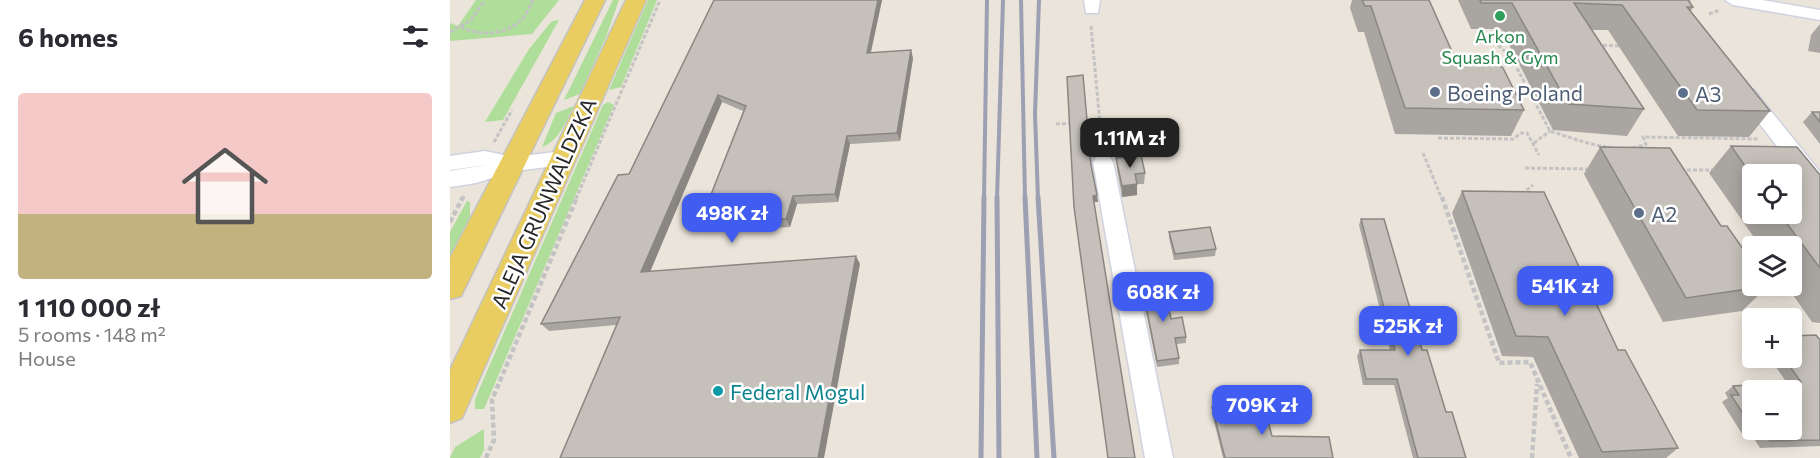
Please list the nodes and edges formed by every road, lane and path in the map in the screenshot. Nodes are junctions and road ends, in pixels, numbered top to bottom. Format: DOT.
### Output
graph roads {
  1 [pos="485,0"];
  2 [pos="533,0"];
  3 [pos="595,0"];
  4 [pos="636,0"];
  5 [pos="660,0"];
  6 [pos="1687,0"];
  7 [pos="1733,0"];
  8 [pos="1693,1"];
  9 [pos="1820,15"];
  10 [pos="1091,26"];
  11 [pos="461,27"];
  12 [pos="450,32"];
  13 [pos="1514,41"];
  14 [pos="1587,45"];
  15 [pos="1633,46"];
  16 [pos="1737,81"];
  17 [pos="1099,120"];
  18 [pos="1056,124"];
  19 [pos="1550,132"];
  20 [pos="1437,138"];
  21 [pos="1761,139"];
  22 [pos="1534,143"];
  23 [pos="1641,148"];
  24 [pos="1423,153"];
  25 [pos="1539,155"];
  26 [pos="1645,155"];
  27 [pos="563,158"];
  28 [pos="1103,162"];
  29 [pos="450,163"];
  30 [pos="514,164"];
  31 [pos="1526,168"];
  32 [pos="1600,170"];
  33 [pos="1727,170"];
  34 [pos="1670,174"];
  35 [pos="450,179"];
  36 [pos="1533,185"];
  37 [pos="1820,187"];
  38 [pos="1526,202"];
  39 [pos="1447,210"];
  40 [pos="1459,210"];
  41 [pos="450,287"];
  42 [pos="1538,381"];
  43 [pos="450,407"];
  44 [pos="486,458"];
  45 [pos="1159,458"];
  46 [pos="1532,458"];
  47 [pos="1571,458"];
  1 -- 11 [label="path"];
  2 -- 11 [label="path"];
  3 -- 30 [label="main road, ALEJA GRUNWALDZKA"];
  4 -- 27 [label="main road, ALEJA GRUNWALDZKA"];
  5 -- 44 [label="path"];
  6 -- 8 [label="path"];
  7 -- 9 [label="street"];
  10 -- 17 [label="path"];
  11 -- 12 [label="path"];
  13 -- 19 [label="path"];
  14 -- 15 [label="path"];
  16 -- 37 [label="street"];
  17 -- 18 [label="path"];
  17 -- 28 [label="path"];
  19 -- 22 [label="path"];
  19 -- 23 [label="path"];
  20 -- 22 [label="path"];
  21 -- 23 [label="path"];
  22 -- 25 [label="path"];
  23 -- 26 [label="path"];
  24 -- 39 [label="path"];
  27 -- 30 [label="street"];
  27 -- 43 [label="main road, ALEJA GRUNWALDZKA"];
  28 -- 45 [label="street"];
  29 -- 30 [label="street"];
  30 -- 35 [label="street"];
  30 -- 41 [label="main road, ALEJA GRUNWALDZKA"];
  31 -- 32 [label="path"];
  33 -- 34 [label="path"];
  36 -- 38 [label="path"];
  39 -- 40 [label="path"];
  39 -- 42 [label="path"];
  42 -- 46 [label="path"];
  42 -- 47 [label="path"];
}
